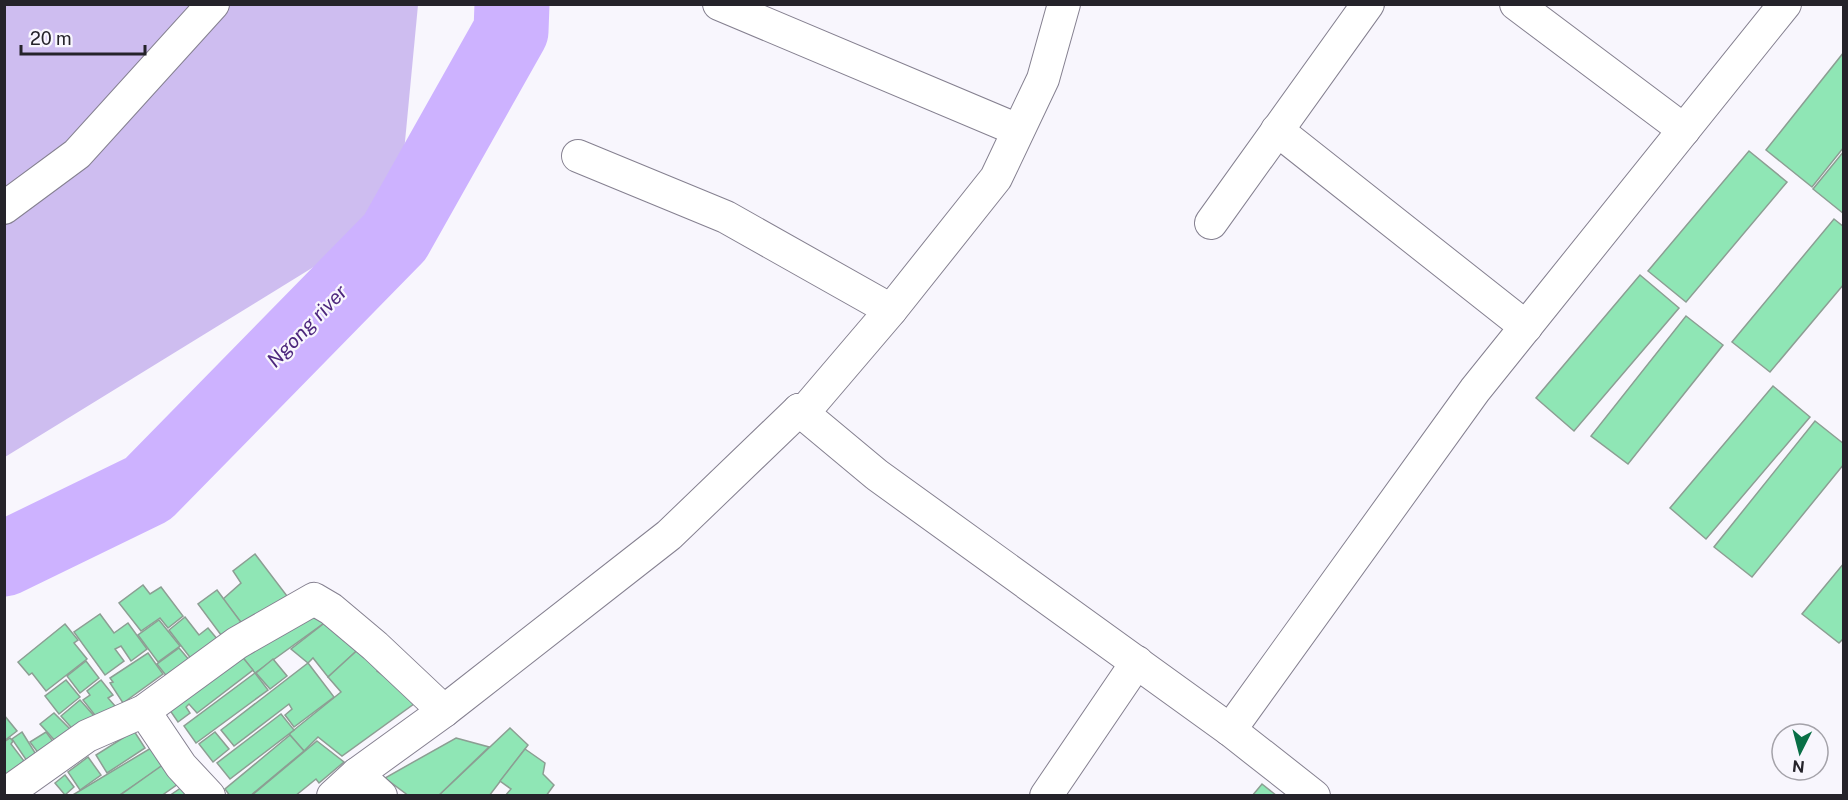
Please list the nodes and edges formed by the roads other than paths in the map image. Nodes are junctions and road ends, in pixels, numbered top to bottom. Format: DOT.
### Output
graph roads {
  1 [pos="213,4"];
  2 [pos="719,4"];
  3 [pos="1064,4"];
  4 [pos="1368,4"];
  5 [pos="1516,4"];
  6 [pos="1785,4"];
  7 [pos="1018,130"];
  8 [pos="1277,130"];
  9 [pos="1684,130"];
  10 [pos="578,156"];
  11 [pos="4,208"];
  12 [pos="1210,223"];
  13 [pos="891,310"];
  14 [pos="1526,327"];
  15 [pos="799,410"];
  16 [pos="1137,662"];
  17 [pos="144,711"];
  18 [pos="444,711"];
  19 [pos="1230,730"];
  20 [pos="357,774"];
  21 [pos="4,795"];
  22 [pos="208,795"];
  23 [pos="333,795"];
  24 [pos="381,795"];
  25 [pos="1046,795"];
  26 [pos="1314,795"];
  1 -- 11 [label="street"];
  2 -- 7 [label="street"];
  3 -- 7 [label="street"];
  4 -- 8 [label="street"];
  5 -- 9 [label="street"];
  6 -- 9 [label="street"];
  7 -- 13 [label="street"];
  8 -- 12 [label="street"];
  8 -- 14 [label="street"];
  9 -- 14 [label="street"];
  10 -- 13 [label="street"];
  13 -- 15 [label="street"];
  14 -- 19 [label="street"];
  15 -- 16 [label="street"];
  15 -- 18 [label="street"];
  16 -- 19 [label="street"];
  16 -- 25 [label="street"];
  17 -- 18 [label="street"];
  17 -- 21 [label="street"];
  17 -- 22 [label="street"];
  18 -- 20 [label="street"];
  19 -- 26 [label="street"];
  20 -- 23 [label="street"];
  20 -- 24 [label="street"];
}
